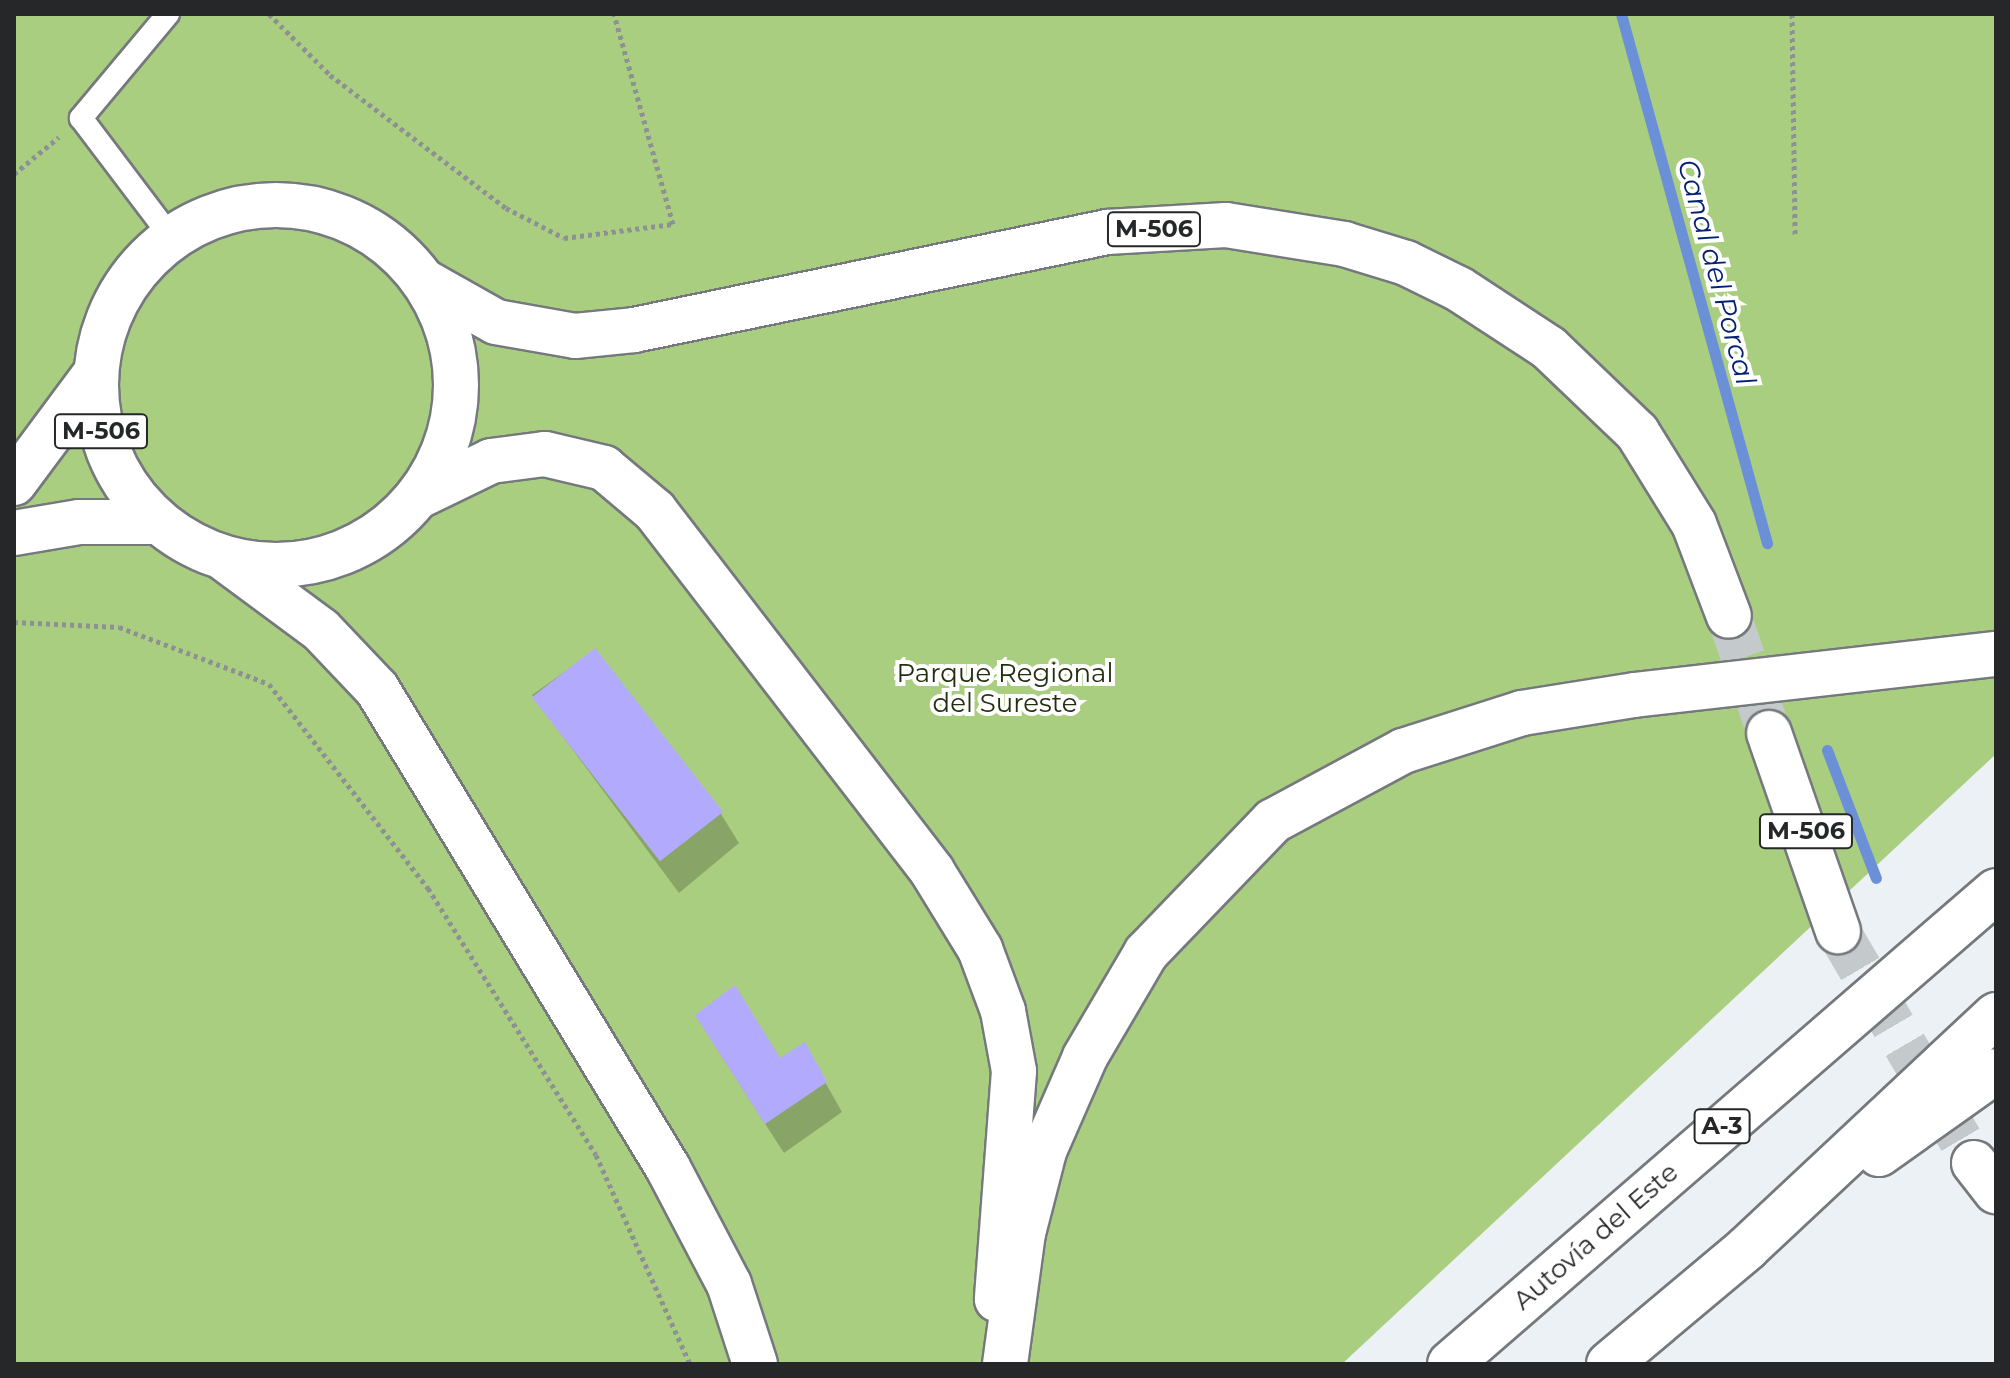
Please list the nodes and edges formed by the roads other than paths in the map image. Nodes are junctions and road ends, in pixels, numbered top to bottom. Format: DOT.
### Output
graph roads {
  1 [pos="168,14"];
  2 [pos="171,237"];
  3 [pos="425,282"];
  4 [pos="95,374"];
  5 [pos="14,483"];
  6 [pos="417,497"];
  7 [pos="158,522"];
  8 [pos="14,533"];
  9 [pos="225,559"];
  10 [pos="1729,616"];
  11 [pos="1996,654"];
  12 [pos="1769,733"];
  13 [pos="1996,891"];
  14 [pos="1838,931"];
  15 [pos="1996,1015"];
  16 [pos="1996,1071"];
  17 [pos="1747,1248"];
  18 [pos="755,1364"];
  19 [pos="1002,1364"];
  20 [pos="1450,1364"];
  21 [pos="1609,1364"];
  1 -- 2 [label="lane"];
  2 -- 3 [label="main road, M-506"];
  2 -- 4 [label="main road, M-506"];
  3 -- 6 [label="main road, M-506"];
  3 -- 10 [label="main road, M-506"];
  4 -- 5 [label="main road, M-506"];
  4 -- 7 [label="main road, M-506"];
  6 -- 9 [label="main road, M-506"];
  6 -- 19 [label="main road, M-506"];
  7 -- 8 [label="main road"];
  7 -- 9 [label="main road, M-506"];
  9 -- 18 [label="main road"];
  11 -- 19 [label="main road"];
  12 -- 14 [label="main road, M-506"];
  13 -- 20 [label="main road, Autovía del Este / A-3"];
  15 -- 17 [label="main road"];
  16 -- 17 [label="main road"];
  17 -- 21 [label="main road"];
}
